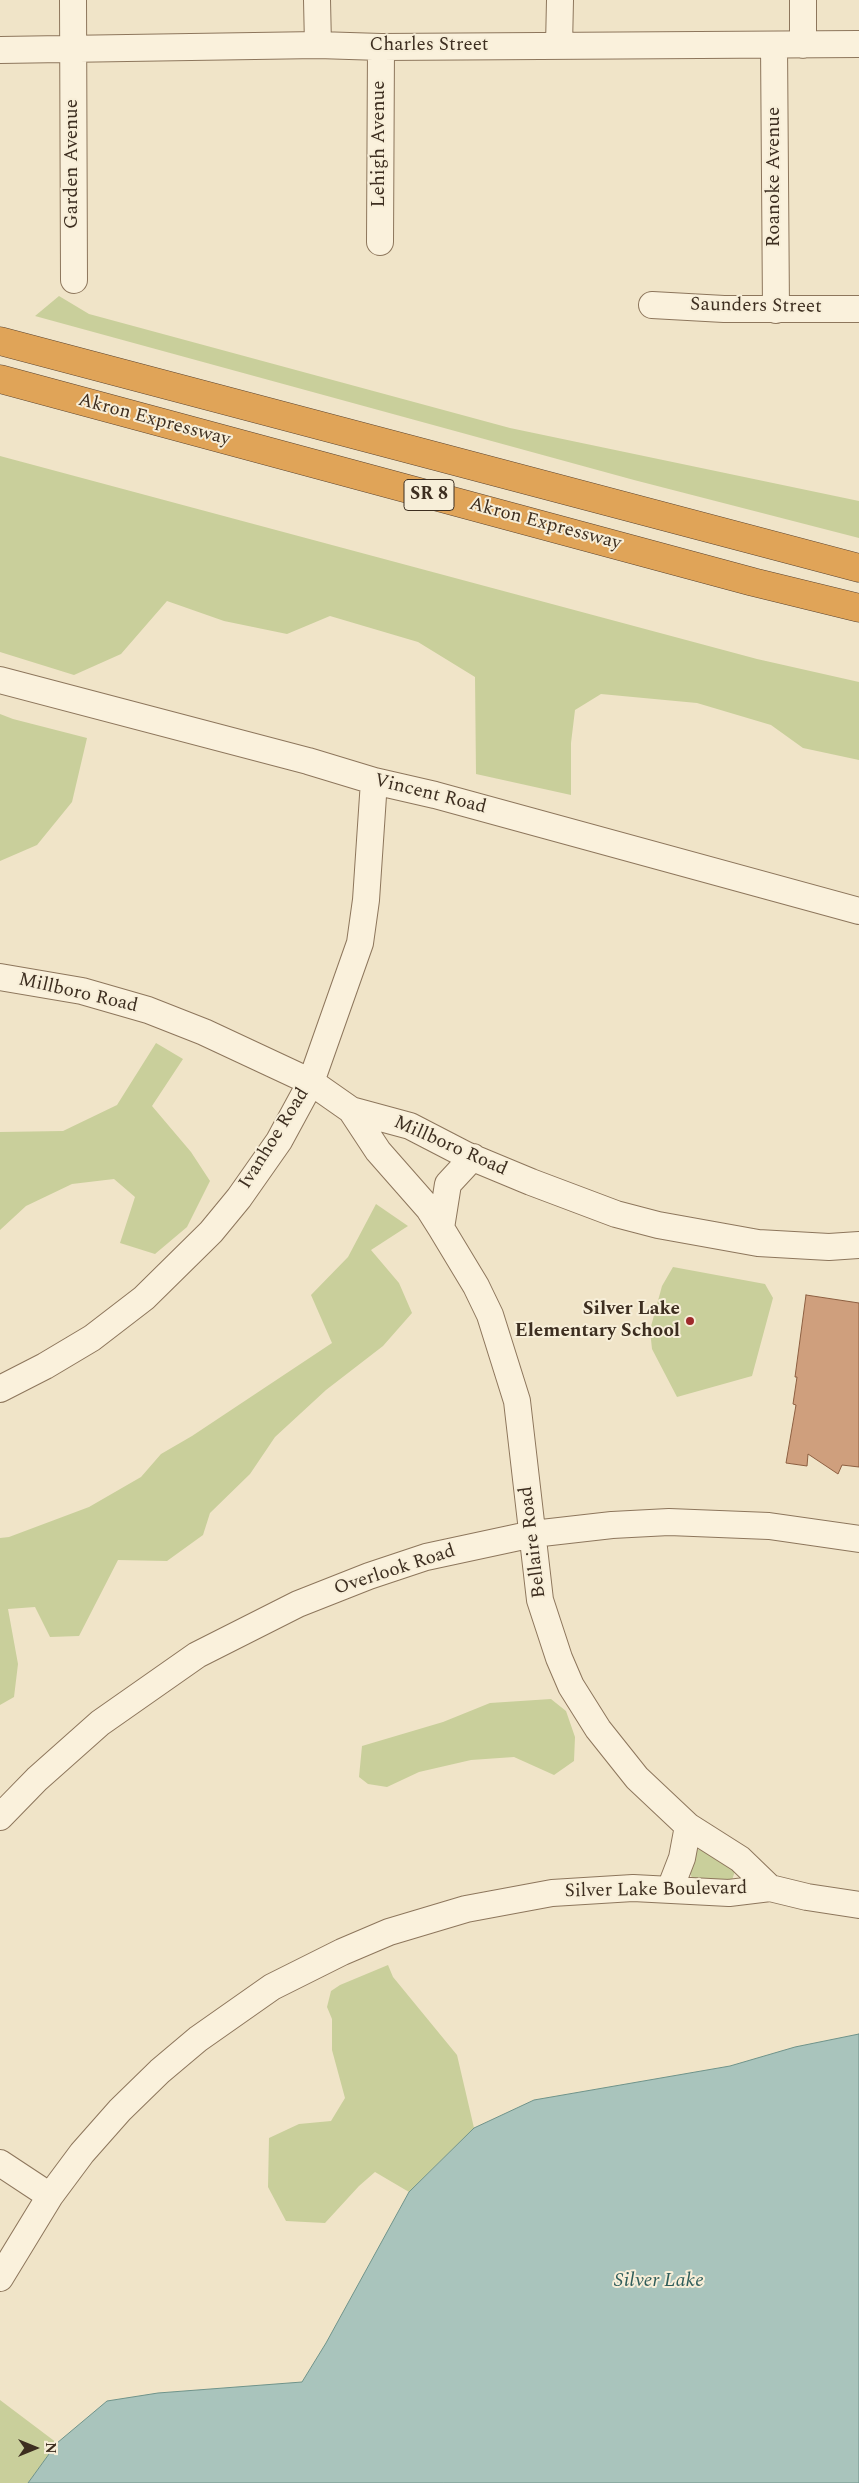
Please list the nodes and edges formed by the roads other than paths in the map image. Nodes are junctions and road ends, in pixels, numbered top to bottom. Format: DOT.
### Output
graph roads {
  1 [pos="73,0"];
  2 [pos="317,0"];
  3 [pos="560,0"];
  4 [pos="803,0"];
  5 [pos="859,44"];
  6 [pos="318,45"];
  7 [pos="774,45"];
  8 [pos="803,45"];
  9 [pos="559,46"];
  10 [pos="381,47"];
  11 [pos="73,49"];
  12 [pos="0,50"];
  13 [pos="380,242"];
  14 [pos="74,280"];
  15 [pos="652,306"];
  16 [pos="859,309"];
  17 [pos="776,310"];
  18 [pos="0,341"];
  19 [pos="0,379"];
  20 [pos="859,568"];
  21 [pos="859,608"];
  22 [pos="0,680"];
  23 [pos="374,781"];
  24 [pos="859,911"];
  25 [pos="0,978"];
  26 [pos="311,1082"];
  27 [pos="351,1110"];
  28 [pos="473,1158"];
  29 [pos="441,1228"];
  30 [pos="859,1245"];
  31 [pos="0,1389"];
  32 [pos="533,1534"];
  33 [pos="859,1539"];
  34 [pos="0,1817"];
  35 [pos="688,1826"];
  36 [pos="770,1888"];
  37 [pos="670,1889"];
  38 [pos="859,1905"];
  39 [pos="0,2163"];
  40 [pos="50,2196"];
  41 [pos="0,2278"];
  1 -- 11 [label="street, Garden Avenue"];
  2 -- 6 [label="street"];
  3 -- 9 [label="street"];
  4 -- 8 [label="street"];
  5 -- 8 [label="street, Charles Street"];
  6 -- 10 [label="street, Charles Street"];
  6 -- 11 [label="street, Charles Street"];
  7 -- 8 [label="street, Charles Street"];
  7 -- 9 [label="street, Charles Street"];
  7 -- 17 [label="street, Roanoke Avenue"];
  9 -- 10 [label="street, Charles Street"];
  10 -- 13 [label="street, Lehigh Avenue"];
  11 -- 12 [label="street, Charles Street"];
  11 -- 14 [label="street, Garden Avenue"];
  15 -- 17 [label="street, Saunders Street"];
  16 -- 17 [label="street, Saunders Street"];
  18 -- 20 [label="highway, Akron Expressway / SR 8"];
  19 -- 21 [label="highway, Akron Expressway / SR 8"];
  22 -- 23 [label="street, Vincent Road"];
  23 -- 24 [label="street, Vincent Road"];
  23 -- 26 [label="street, Ivanhoe Road"];
  25 -- 26 [label="street, Millboro Road"];
  26 -- 27 [label="street, Millboro Road"];
  26 -- 31 [label="street, Ivanhoe Road"];
  27 -- 28 [label="street, Millboro Road"];
  27 -- 29 [label="street, Bellaire Road"];
  28 -- 29 [label="street"];
  28 -- 30 [label="street, Millboro Road"];
  29 -- 32 [label="street, Bellaire Road"];
  32 -- 33 [label="street, Overlook Road"];
  32 -- 34 [label="street, Overlook Road"];
  32 -- 35 [label="street, Bellaire Road"];
  35 -- 36 [label="street, Bellaire Road"];
  35 -- 37 [label="street"];
  36 -- 37 [label="street, Silver Lake Boulevard"];
  36 -- 38 [label="street, Silver Lake Boulevard"];
  37 -- 40 [label="street, Silver Lake Boulevard"];
  39 -- 40 [label="street"];
  40 -- 41 [label="street, Silver Lake Boulevard"];
}
